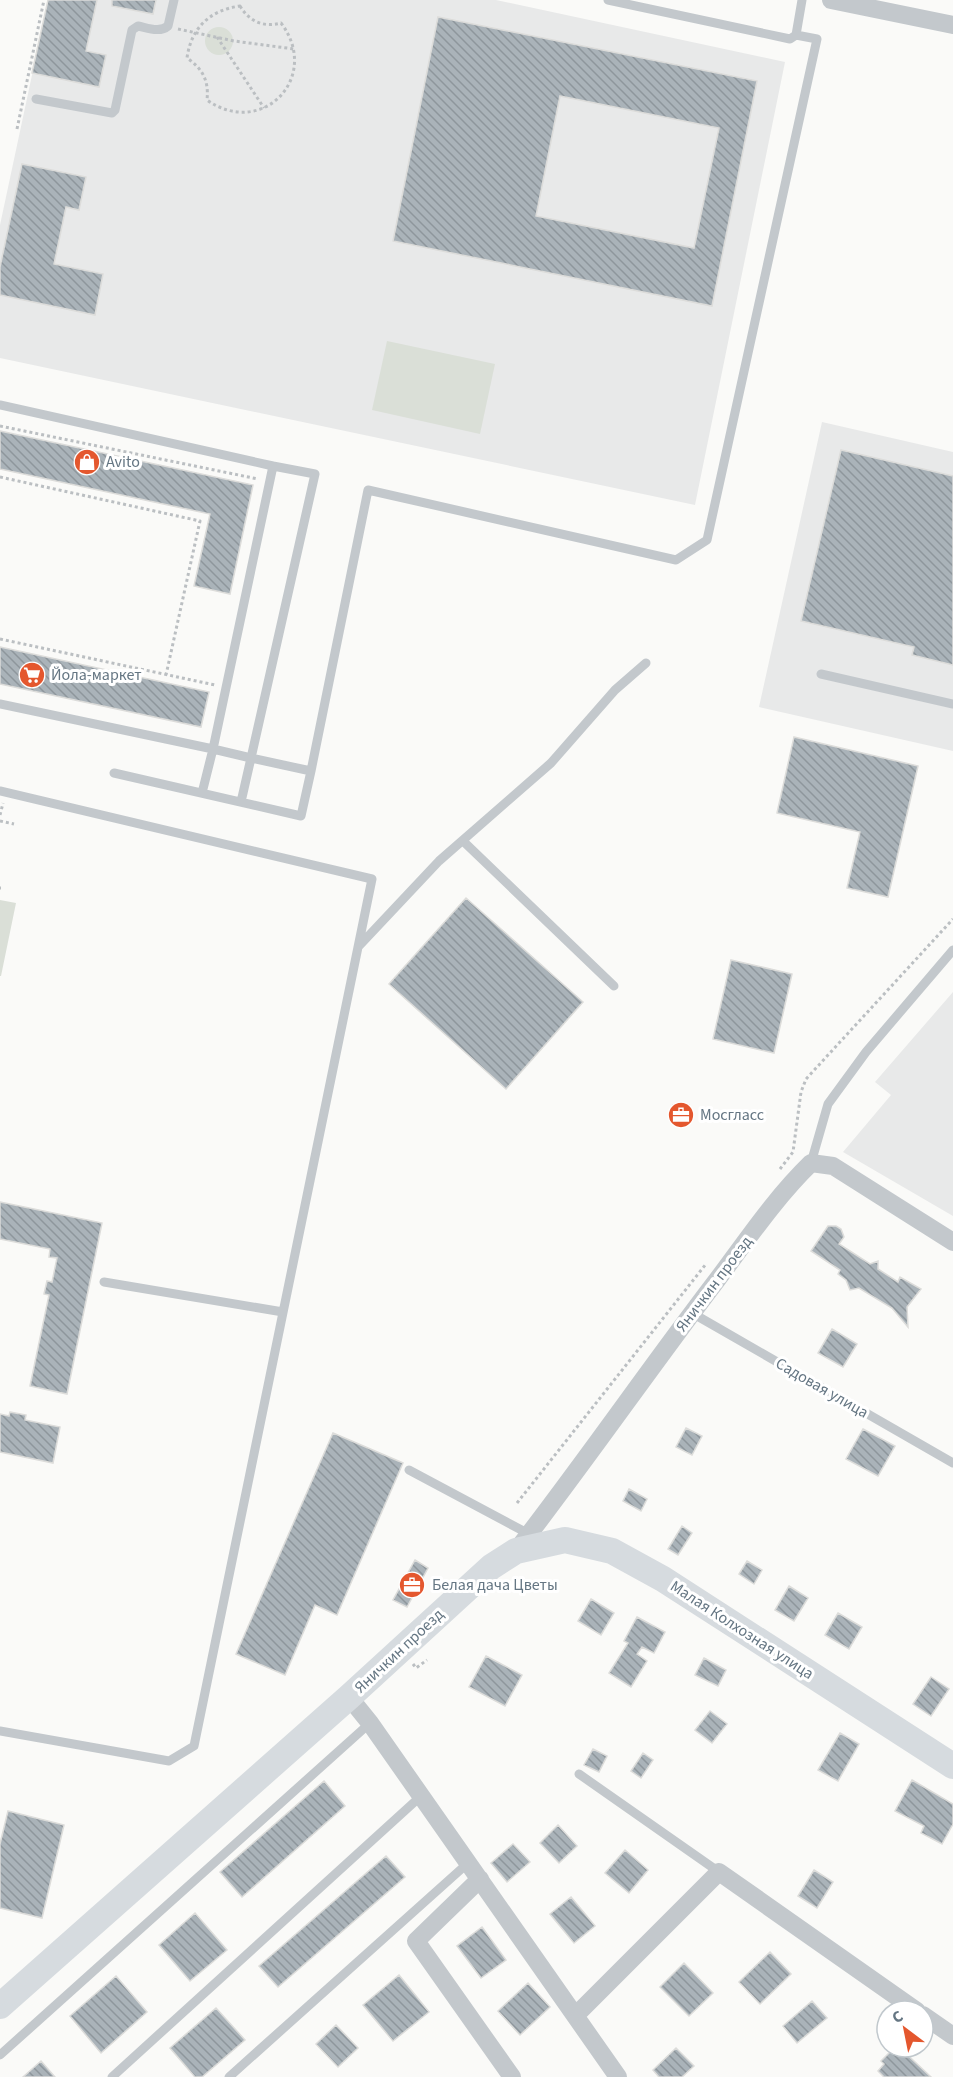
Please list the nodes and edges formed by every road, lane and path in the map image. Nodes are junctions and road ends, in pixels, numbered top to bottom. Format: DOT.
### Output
graph roads {
  1 [pos="44,0"];
  2 [pos="174,0"];
  3 [pos="608,0"];
  4 [pos="802,0"];
  5 [pos="831,0"];
  6 [pos="953,25"];
  7 [pos="168,26"];
  8 [pos="195,33"];
  9 [pos="796,35"];
  10 [pos="217,38"];
  11 [pos="294,49"];
  12 [pos="36,99"];
  13 [pos="264,108"];
  14 [pos="16,129"];
  15 [pos="0,405"];
  16 [pos="0,426"];
  17 [pos="273,466"];
  18 [pos="0,477"];
  19 [pos="260,480"];
  20 [pos="0,639"];
  21 [pos="646,663"];
  22 [pos="821,674"];
  23 [pos="166,675"];
  24 [pos="217,686"];
  25 [pos="0,704"];
  26 [pos="953,704"];
  27 [pos="213,749"];
  28 [pos="251,758"];
  29 [pos="311,771"];
  30 [pos="114,773"];
  31 [pos="0,791"];
  32 [pos="202,793"];
  33 [pos="241,802"];
  34 [pos="0,821"];
  35 [pos="14,824"];
  36 [pos="463,840"];
  37 [pos="953,919"];
  38 [pos="358,948"];
  39 [pos="953,950"];
  40 [pos="614,986"];
  41 [pos="811,1163"];
  42 [pos="778,1170"];
  43 [pos="953,1242"];
  44 [pos="713,1255"];
  45 [pos="104,1281"];
  46 [pos="283,1311"];
  47 [pos="692,1313"];
  48 [pos="953,1463"];
  49 [pos="409,1470"];
  50 [pos="517,1503"];
  51 [pos="522,1542"];
  52 [pos="349,1697"];
  53 [pos="370,1723"];
  54 [pos="0,1731"];
  55 [pos="953,1766"];
  56 [pos="579,1774"];
  57 [pos="421,1796"];
  58 [pos="468,1863"];
  59 [pos="719,1872"];
  60 [pos="480,1879"];
  61 [pos="900,1999"];
  62 [pos="0,2006"];
  63 [pos="575,2016"];
  64 [pos="935,2024"];
  65 [pos="953,2037"];
  66 [pos="0,2055"];
  67 [pos="112,2077"];
  68 [pos="229,2077"];
  69 [pos="512,2077"];
  70 [pos="618,2077"];
  1 -- 14 [label="path"];
  2 -- 7 [label="lane"];
  3 -- 9 [label="lane"];
  4 -- 9 [label="lane"];
  5 -- 6 [label="street"];
  7 -- 8 [label="path"];
  7 -- 12 [label="lane"];
  8 -- 10 [label="path"];
  8 -- 11 [label="path"];
  8 -- 13 [label="path"];
  9 -- 29 [label="lane"];
  10 -- 11 [label="path"];
  10 -- 13 [label="path"];
  11 -- 13 [label="path"];
  15 -- 17 [label="lane"];
  16 -- 19 [label="path"];
  17 -- 27 [label="lane"];
  17 -- 28 [label="lane"];
  18 -- 23 [label="path"];
  20 -- 23 [label="path"];
  21 -- 36 [label="lane"];
  22 -- 26 [label="lane"];
  23 -- 24 [label="path"];
  25 -- 27 [label="lane"];
  27 -- 28 [label="lane"];
  27 -- 32 [label="lane"];
  28 -- 29 [label="lane"];
  28 -- 33 [label="lane"];
  29 -- 33 [label="lane"];
  30 -- 32 [label="lane"];
  31 -- 38 [label="lane"];
  32 -- 33 [label="lane"];
  34 -- 35 [label="path"];
  36 -- 38 [label="lane"];
  36 -- 40 [label="lane"];
  37 -- 42 [label="path"];
  38 -- 46 [label="lane"];
  39 -- 41 [label="lane"];
  41 -- 43 [label="street"];
  41 -- 47 [label="street, Яничкин проезд"];
  44 -- 50 [label="path"];
  45 -- 46 [label="lane"];
  46 -- 54 [label="lane"];
  47 -- 48 [label="lane, Садовая улица"];
  47 -- 51 [label="street, Яничкин проезд"];
  49 -- 51 [label="lane"];
  51 -- 52 [label="street, Яничкин проезд"];
  51 -- 55 [label="street, Малая Колхозная улица"];
  52 -- 53 [label="street"];
  52 -- 62 [label="street, Яничкин проезд"];
  53 -- 57 [label="street"];
  53 -- 66 [label="lane"];
  56 -- 59 [label="lane"];
  57 -- 58 [label="street"];
  57 -- 67 [label="lane"];
  58 -- 60 [label="street"];
  58 -- 68 [label="lane"];
  59 -- 61 [label="street"];
  59 -- 63 [label="street"];
  60 -- 63 [label="street"];
  60 -- 69 [label="street"];
  63 -- 70 [label="street"];
  64 -- 65 [label="street"];
}
